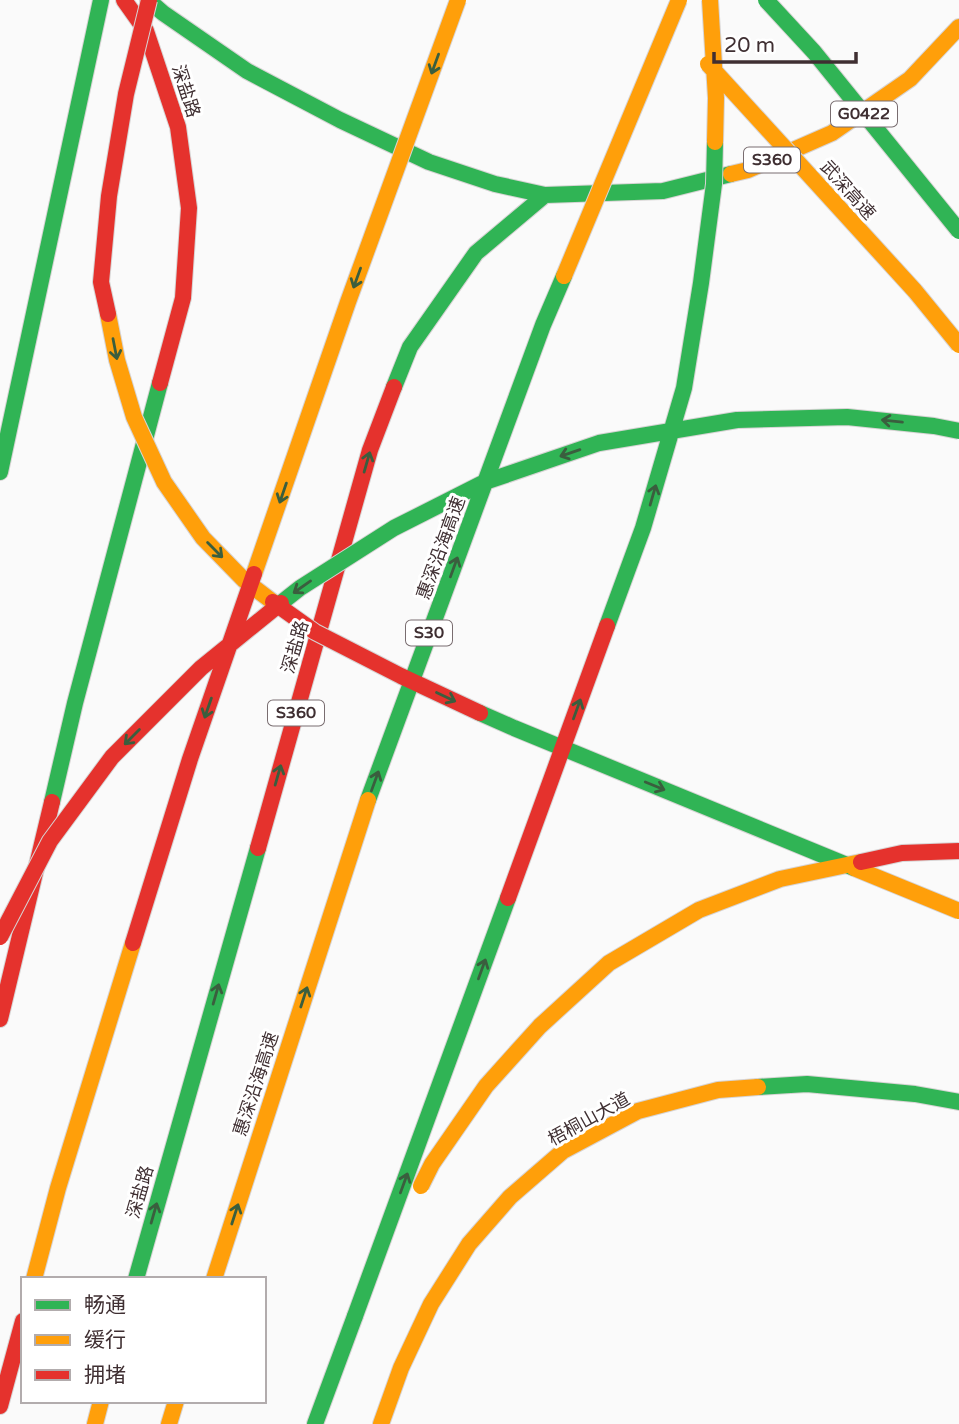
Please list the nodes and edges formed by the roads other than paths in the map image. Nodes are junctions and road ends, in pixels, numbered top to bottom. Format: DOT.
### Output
graph roads {
  1 [pos="101,0"];
  2 [pos="124,0"];
  3 [pos="149,0"];
  4 [pos="458,0"];
  5 [pos="679,0"];
  6 [pos="710,0"];
  7 [pos="766,0"];
  8 [pos="659,10"];
  9 [pos="959,27"];
  10 [pos="677,30"];
  11 [pos="696,50"];
  12 [pos="545,195"];
  13 [pos="959,231"];
  14 [pos="959,345"];
  15 [pos="959,431"];
  16 [pos="0,472"];
  17 [pos="959,851"];
  18 [pos="959,911"];
  19 [pos="0,937"];
  20 [pos="0,1019"];
  21 [pos="959,1102"];
  22 [pos="35,1277"];
  23 [pos="137,1277"];
  24 [pos="215,1277"];
  25 [pos="355,1316"];
  26 [pos="21,1328"];
  27 [pos="100,1403"];
  28 [pos="175,1403"];
  29 [pos="0,1406"];
  30 [pos="94,1424"];
  31 [pos="169,1424"];
  32 [pos="315,1424"];
  33 [pos="381,1424"];
  1 -- 16 [label="main road"];
  2 -- 20 [label="main road, 深盐路"];
  3 -- 12 [label="main road, 深盐路 / S360"];
  3 -- 18 [label="main road, one-way, bridge"];
  4 -- 22 [label="main road, one-way, bridge"];
  24 -- 5 [label="main road, 惠深沿海高速 / S30, one-way, bridge"];
  25 -- 6 [label="main road, one-way, bridge"];
  7 -- 13 [label="main road, G0422, bridge"];
  8 -- 10 [label="main road"];
  9 -- 12 [label="main road, 深盐路 / S360"];
  11 -- 14 [label="main road, 武深高速, bridge"];
  23 -- 12 [label="main road, 深盐路 / S360, one-way"];
  15 -- 19 [label="main road, one-way, bridge"];
  17 -- 25 [label="main road, bridge"];
  21 -- 33 [label="main road, 梧桐山大道"];
  25 -- 32 [label="main road"];
  26 -- 29 [label="main road"];
  27 -- 30 [label="main road"];
  28 -- 31 [label="main road"];
}
